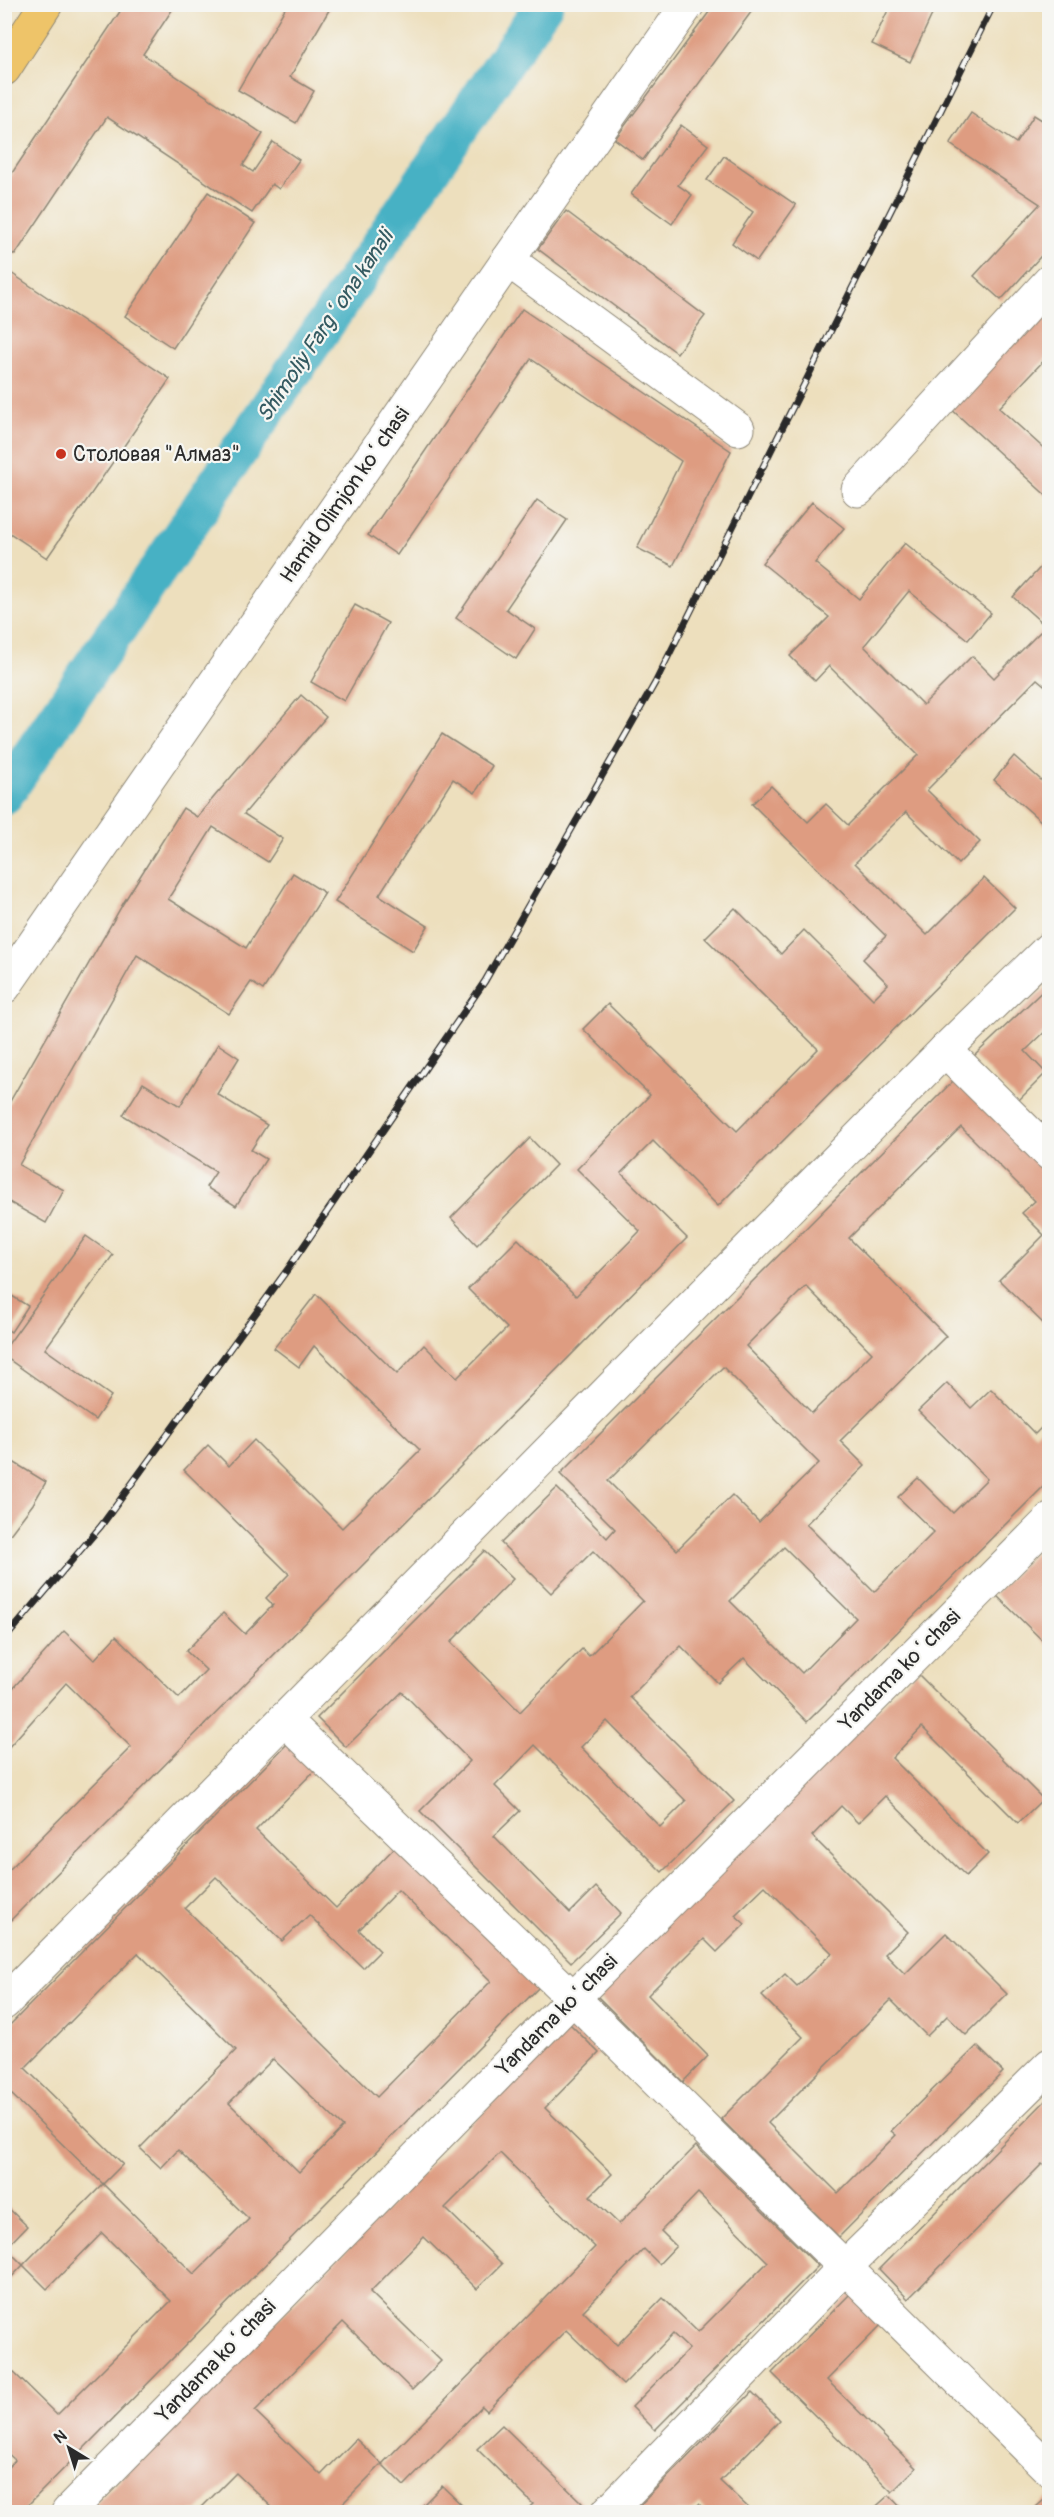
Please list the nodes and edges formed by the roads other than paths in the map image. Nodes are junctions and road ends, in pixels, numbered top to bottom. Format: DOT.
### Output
graph roads {
  1 [pos="46,4"];
  2 [pos="688,4"];
  3 [pos="4,69"];
  4 [pos="508,260"];
  5 [pos="1050,281"];
  6 [pos="738,429"];
  7 [pos="858,490"];
  8 [pos="1050,948"];
  9 [pos="4,987"];
  10 [pos="945,1050"];
  11 [pos="1050,1154"];
  12 [pos="1050,1520"];
  13 [pos="284,1719"];
  14 [pos="573,1998"];
  15 [pos="4,2003"];
  16 [pos="1050,2065"];
  17 [pos="844,2267"];
  18 [pos="1050,2470"];
  19 [pos="68,2512"];
  20 [pos="608,2512"];
  1 -- 3 [label="main road"];
  2 -- 4 [label="street, Hamid Olimjon koʻchasi"];
  4 -- 6 [label="street"];
  4 -- 9 [label="street, Hamid Olimjon koʻchasi"];
  5 -- 7 [label="street"];
  8 -- 10 [label="street"];
  10 -- 11 [label="street"];
  10 -- 13 [label="street"];
  12 -- 14 [label="street, Yandama koʻchasi"];
  13 -- 14 [label="street"];
  13 -- 15 [label="street"];
  14 -- 17 [label="street"];
  14 -- 19 [label="street, Yandama koʻchasi"];
  16 -- 17 [label="street"];
  17 -- 18 [label="street"];
  17 -- 20 [label="street"];
}
